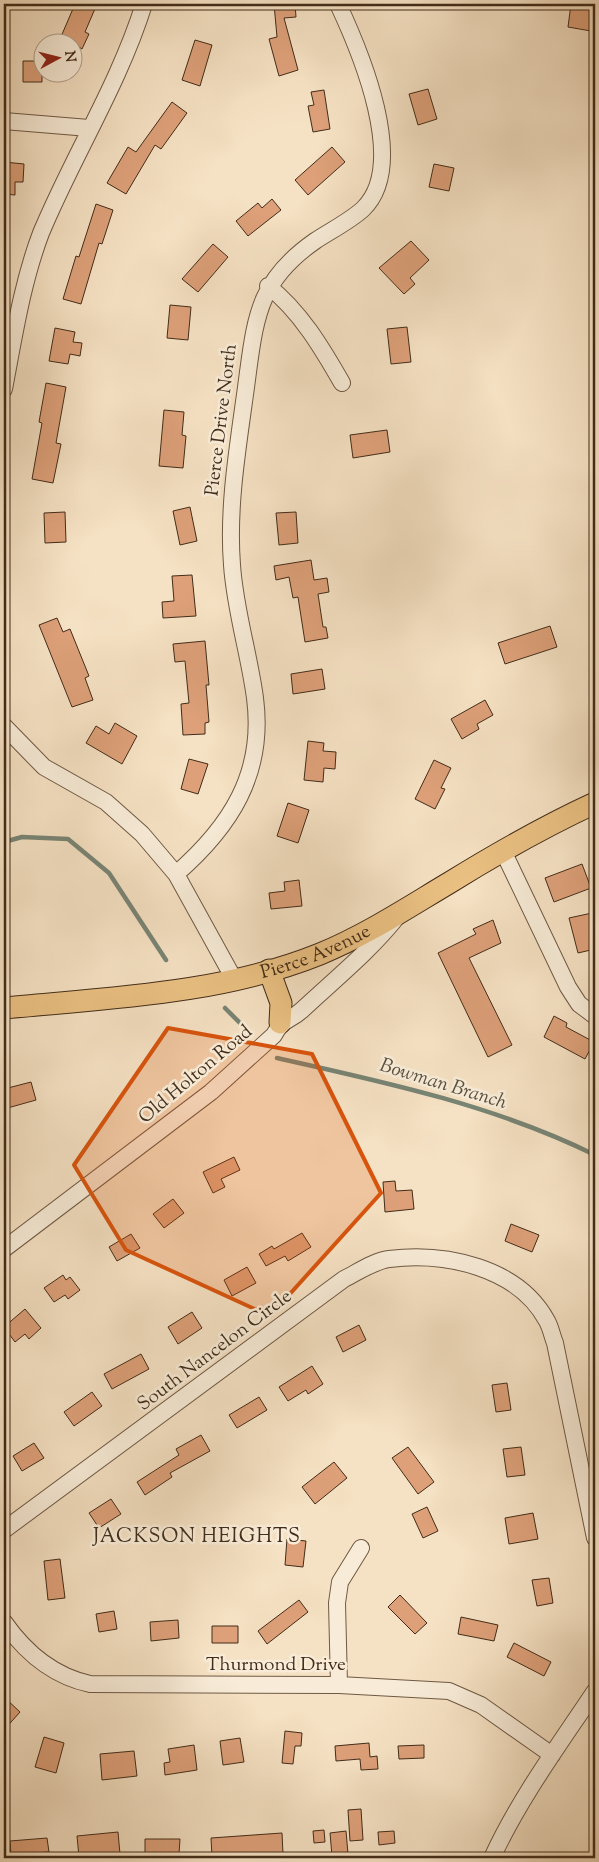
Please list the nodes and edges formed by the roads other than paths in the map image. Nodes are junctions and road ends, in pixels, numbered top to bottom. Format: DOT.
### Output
graph roads {
  1 [pos="144,4"];
  2 [pos="338,4"];
  3 [pos="4,121"];
  4 [pos="89,128"];
  5 [pos="268,286"];
  6 [pos="342,383"];
  7 [pos="4,389"];
  8 [pos="4,726"];
  9 [pos="595,803"];
  10 [pos="503,851"];
  11 [pos="176,874"];
  12 [pos="398,915"];
  13 [pos="269,970"];
  14 [pos="234,979"];
  15 [pos="4,1008"];
  16 [pos="595,1016"];
  17 [pos="280,1022"];
  18 [pos="4,1249"];
  19 [pos="4,1530"];
  20 [pos="595,1538"];
  21 [pos="361,1548"];
  22 [pos="4,1622"];
  23 [pos="339,1685"];
  24 [pos="595,1691"];
  25 [pos="552,1755"];
  26 [pos="492,1858"];
  1 -- 4 [label="street"];
  2 -- 5 [label="street, Pierce Drive North"];
  3 -- 4 [label="street"];
  4 -- 7 [label="street"];
  5 -- 6 [label="street"];
  5 -- 11 [label="street, Pierce Drive North"];
  8 -- 11 [label="street"];
  9 -- 10 [label="main road, Pierce Avenue"];
  10 -- 12 [label="main road, Pierce Avenue"];
  10 -- 16 [label="street"];
  11 -- 14 [label="street"];
  12 -- 13 [label="main road, Pierce Avenue"];
  12 -- 17 [label="street, Old Holton Road"];
  13 -- 14 [label="main road, Pierce Avenue"];
  13 -- 17 [label="main road"];
  14 -- 15 [label="main road, Pierce Avenue"];
  17 -- 18 [label="street, Old Holton Road"];
  19 -- 20 [label="street, South Nancelon Circle"];
  21 -- 23 [label="street"];
  22 -- 23 [label="street, Thurmond Drive"];
  23 -- 25 [label="street, Thurmond Drive"];
  24 -- 25 [label="street"];
  25 -- 26 [label="street"];
}
